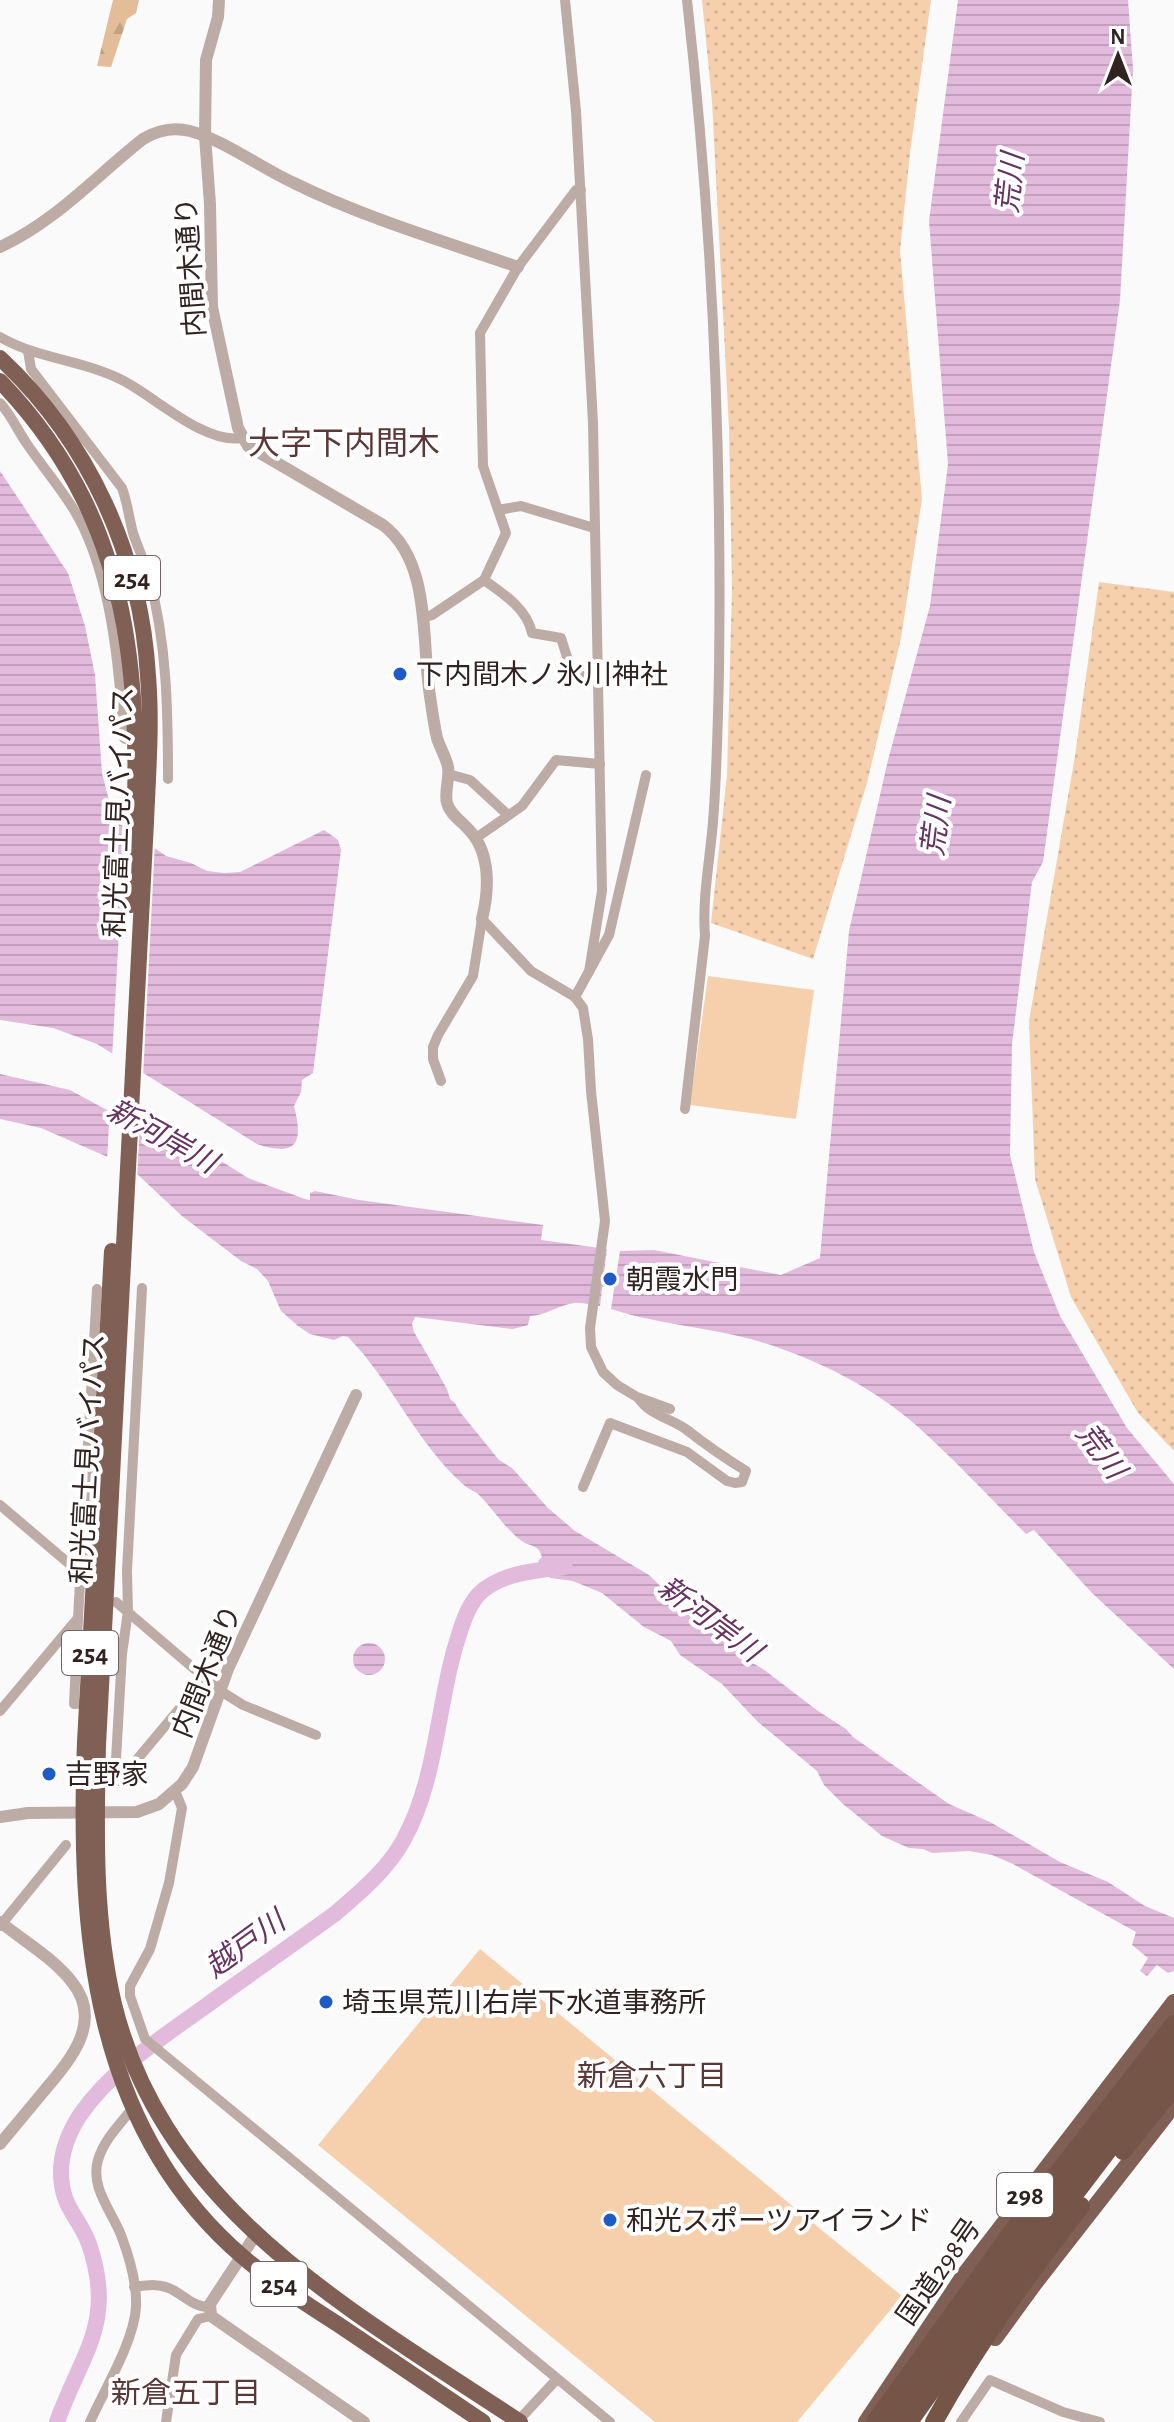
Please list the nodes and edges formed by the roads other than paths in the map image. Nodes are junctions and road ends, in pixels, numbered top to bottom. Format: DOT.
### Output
graph roads {
  1 [pos="219,0"];
  2 [pos="565,0"];
  3 [pos="687,0"];
  4 [pos="205,136"];
  5 [pos="581,190"];
  6 [pos="0,247"];
  7 [pos="518,267"];
  8 [pos="0,337"];
  9 [pos="28,351"];
  10 [pos="0,358"];
  11 [pos="0,381"];
  12 [pos="0,403"];
  13 [pos="241,438"];
  14 [pos="498,510"];
  15 [pos="594,528"];
  16 [pos="484,580"];
  17 [pos="422,618"];
  18 [pos="596,676"];
  19 [pos="125,739"];
  20 [pos="600,764"];
  21 [pos="448,774"];
  22 [pos="646,775"];
  23 [pos="168,779"];
  24 [pos="508,815"];
  25 [pos="140,831"];
  26 [pos="476,838"];
  27 [pos="482,919"];
  28 [pos="589,972"];
  29 [pos="575,997"];
  30 [pos="441,1081"];
  31 [pos="685,1109"];
  32 [pos="118,1246"];
  33 [pos="142,1288"];
  34 [pos="97,1289"];
  35 [pos="637,1397"];
  36 [pos="354,1399"];
  37 [pos="670,1409"];
  38 [pos="583,1487"];
  39 [pos="0,1505"];
  40 [pos="80,1573"];
  41 [pos="116,1602"];
  42 [pos="128,1611"];
  43 [pos="78,1618"];
  44 [pos="206,1677"];
  45 [pos="219,1690"];
  46 [pos="88,1703"];
  47 [pos="0,1711"];
  48 [pos="316,1735"];
  49 [pos="175,1791"];
  50 [pos="91,1812"];
  51 [pos="0,1817"];
  52 [pos="66,1845"];
  53 [pos="1,1924"];
  54 [pos="1174,2002"];
  55 [pos="1174,2024"];
  56 [pos="1174,2042"];
  57 [pos="1174,2064"];
  58 [pos="1174,2087"];
  59 [pos="129,2102"];
  60 [pos="1174,2105"];
  61 [pos="0,2144"];
  62 [pos="256,2234"];
  63 [pos="242,2256"];
  64 [pos="134,2287"];
  65 [pos="210,2311"];
  66 [pos="557,2379"];
  67 [pos="1075,2419"];
  68 [pos="519,2421"];
  69 [pos="90,2422"];
  70 [pos="166,2422"];
  71 [pos="364,2422"];
  72 [pos="483,2422"];
  73 [pos="610,2422"];
  74 [pos="866,2422"];
  75 [pos="875,2422"];
  76 [pos="891,2422"];
  77 [pos="909,2422"];
  78 [pos="935,2422"];
  79 [pos="961,2422"];
  80 [pos="1100,2422"];
  1 -- 4 [label="street, 内間木通り"];
  2 -- 5 [label="street"];
  3 -- 31 [label="street"];
  4 -- 6 [label="street"];
  4 -- 7 [label="street"];
  4 -- 13 [label="street, 内間木通り"];
  5 -- 7 [label="street"];
  5 -- 15 [label="street"];
  7 -- 14 [label="street"];
  8 -- 9 [label="street"];
  9 -- 13 [label="street"];
  9 -- 23 [label="street"];
  10 -- 25 [label="highway, 和光富士見バイパス / 254"];
  11 -- 25 [label="highway, 和光富士見バイパス / 254"];
  12 -- 19 [label="street"];
  13 -- 17 [label="street"];
  14 -- 15 [label="street"];
  14 -- 16 [label="street"];
  15 -- 18 [label="street"];
  16 -- 17 [label="street"];
  16 -- 18 [label="street"];
  17 -- 21 [label="street"];
  18 -- 20 [label="street"];
  20 -- 24 [label="street"];
  20 -- 28 [label="street"];
  21 -- 24 [label="street"];
  21 -- 26 [label="street"];
  22 -- 28 [label="street"];
  24 -- 26 [label="street"];
  25 -- 32 [label="highway, 和光富士見バイパス / 254"];
  26 -- 27 [label="street"];
  27 -- 29 [label="street"];
  27 -- 30 [label="street"];
  28 -- 29 [label="street"];
  29 -- 35 [label="street"];
  32 -- 46 [label="highway, 和光富士見バイパス / 254"];
  32 -- 50 [label="highway, 和光富士見バイパス / 254"];
  33 -- 42 [label="street"];
  34 -- 40 [label="street"];
  35 -- 37 [label="street"];
  35 -- 38 [label="street"];
  36 -- 45 [label="street, 内間木通り"];
  39 -- 40 [label="street"];
  40 -- 43 [label="street"];
  41 -- 42 [label="street"];
  42 -- 44 [label="street"];
  42 -- 44 [label="street"];
  43 -- 46 [label="street"];
  43 -- 47 [label="street"];
  44 -- 45 [label="street"];
  45 -- 48 [label="street"];
  45 -- 49 [label="street, 内間木通り"];
  46 -- 50 [label="highway, 和光富士見バイパス / 254"];
  49 -- 50 [label="street, 内間木通り"];
  49 -- 66 [label="street"];
  50 -- 51 [label="street, 内間木通り"];
  50 -- 59 [label="highway, 和光富士見バイパス / 254"];
  50 -- 62 [label="highway, 和光富士見バイパス / 254"];
  52 -- 53 [label="street"];
  53 -- 61 [label="street"];
  54 -- 74 [label="highway, 国道298号 / 298"];
  55 -- 75 [label="highway"];
  56 -- 76 [label="highway"];
  57 -- 77 [label="highway"];
  58 -- 78 [label="highway"];
  59 -- 63 [label="highway, 和光富士見バイパス / 254"];
  59 -- 64 [label="street"];
  60 -- 78 [label="highway, 298"];
  62 -- 63 [label="street"];
  62 -- 68 [label="highway, 和光富士見バイパス / 254"];
  63 -- 65 [label="street"];
  63 -- 72 [label="highway, 和光富士見バイパス / 254"];
  64 -- 65 [label="street"];
  64 -- 69 [label="street"];
  65 -- 70 [label="street"];
  65 -- 71 [label="street"];
  66 -- 68 [label="street"];
  66 -- 73 [label="street"];
  67 -- 79 [label="street"];
  67 -- 80 [label="street"];
}
